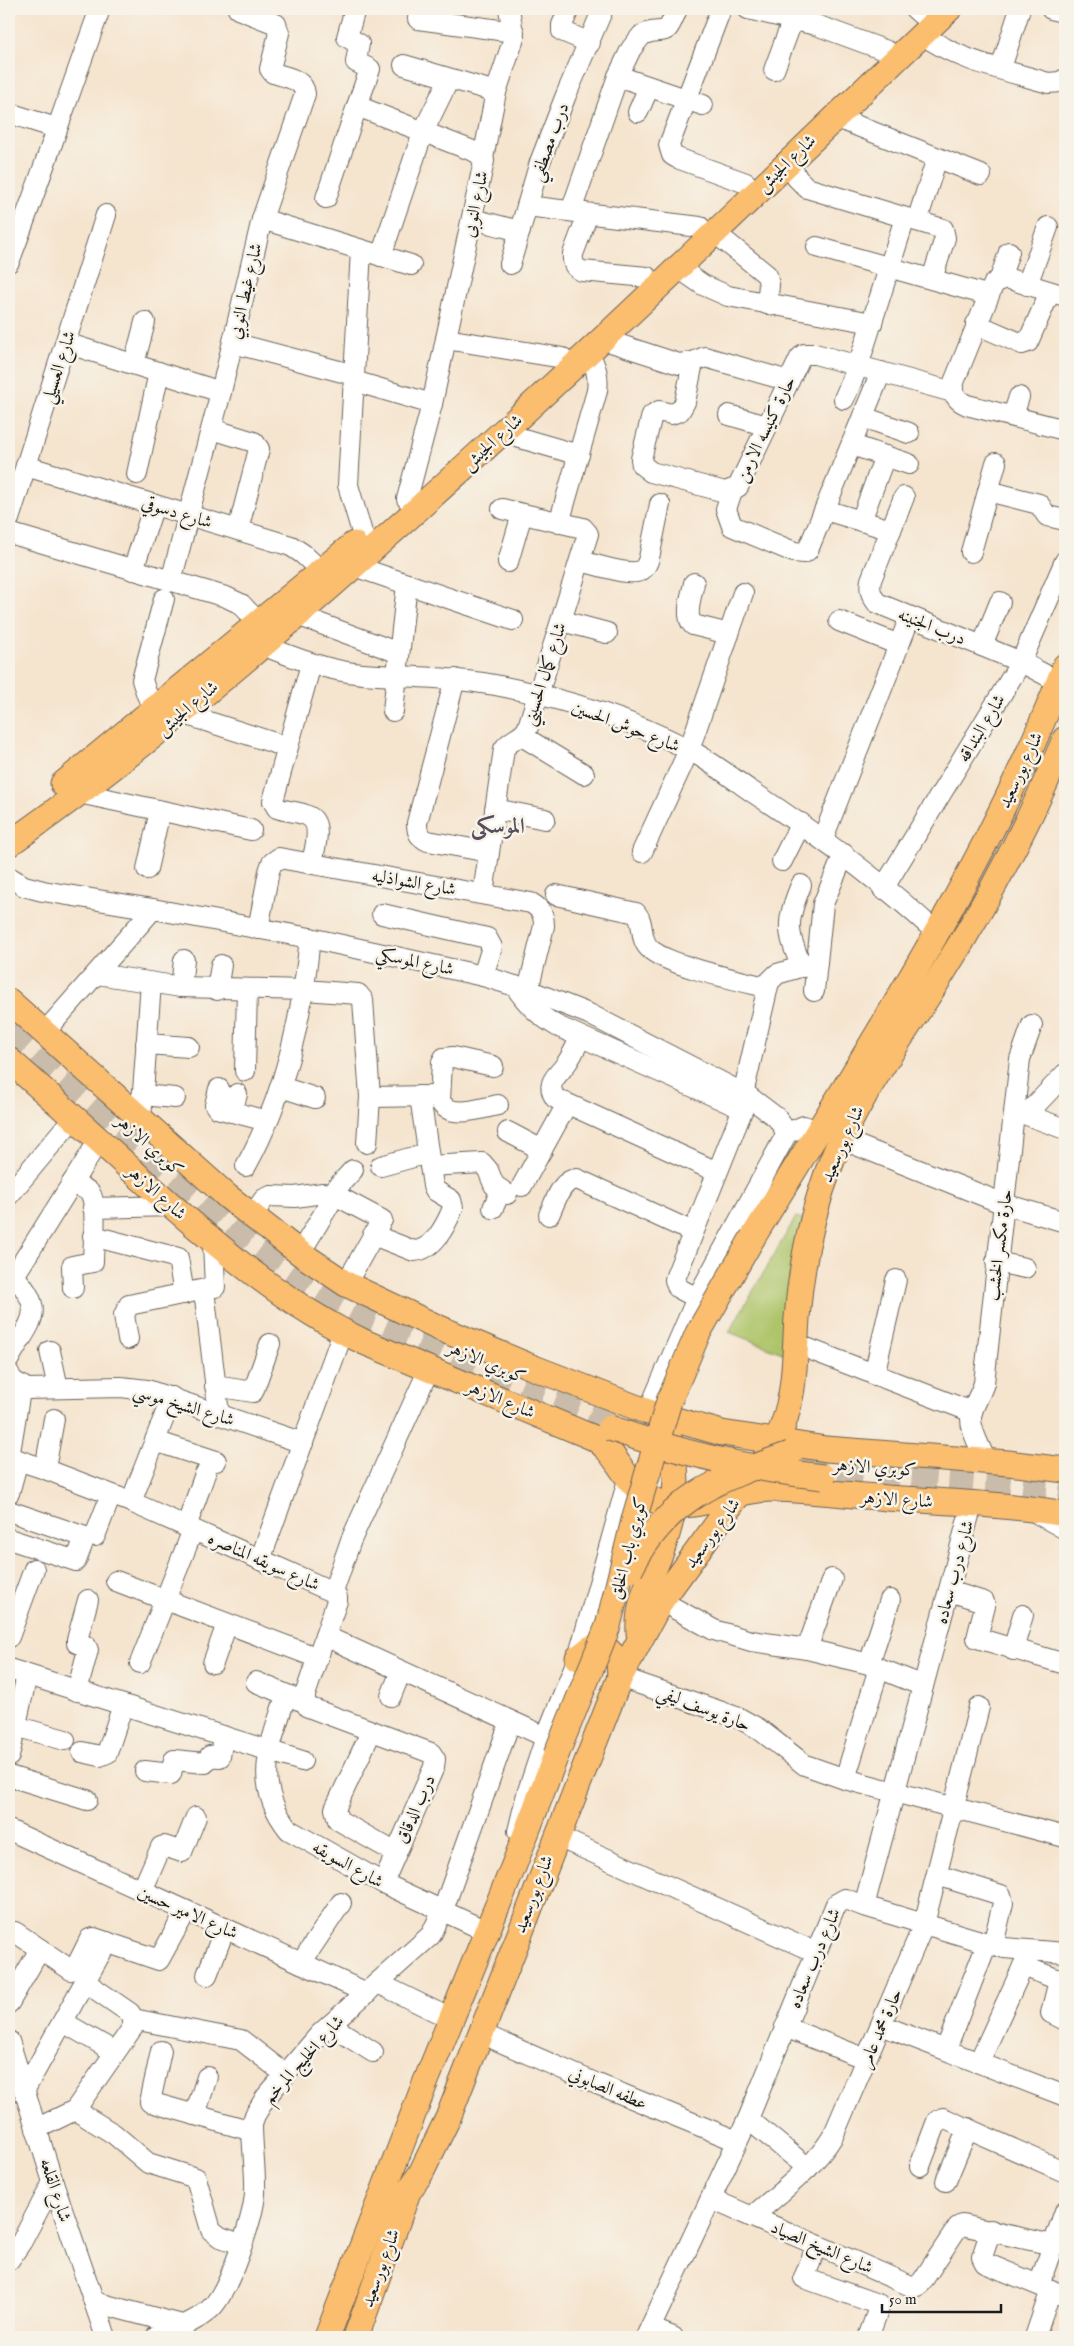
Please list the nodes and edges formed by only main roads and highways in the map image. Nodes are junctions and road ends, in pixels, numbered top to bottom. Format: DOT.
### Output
graph roads {
  1 [pos="948,9"];
  2 [pos="923,17"];
  3 [pos="707,229"];
  4 [pos="260,634"];
  5 [pos="1062,674"];
  6 [pos="1065,739"];
  7 [pos="9,825"];
  8 [pos="9,844"];
  9 [pos="9,1001"];
  10 [pos="9,1016"];
  11 [pos="9,1042"];
  12 [pos="9,1060"];
  13 [pos="753,1237"];
  14 [pos="654,1414"];
  15 [pos="783,1449"];
  16 [pos="1065,1470"];
  17 [pos="1065,1484"];
  18 [pos="740,1494"];
  19 [pos="1065,1498"];
  20 [pos="675,1505"];
  21 [pos="1065,1514"];
  22 [pos="608,1626"];
  23 [pos="640,1638"];
  24 [pos="578,1658"];
  25 [pos="620,1677"];
  26 [pos="514,1865"];
  27 [pos="424,2086"];
  28 [pos="456,2099"];
  29 [pos="327,2337"];
  30 [pos="356,2337"];
  1 -- 2 [label="main road, شارع الجيش"];
  2 -- 3 [label="main road, شارع الجيش"];
  2 -- 3 [label="main road, شارع الجيش"];
  3 -- 4 [label="main road, شارع الجيش"];
  3 -- 4 [label="main road, شارع الجيش"];
  4 -- 7 [label="main road, شارع الجيش"];
  4 -- 8 [label="main road, شارع الجيش"];
  5 -- 13 [label="main road, شارع بورسعيد"];
  6 -- 15 [label="main road, شارع بورسعيد"];
  9 -- 14 [label="main road"];
  10 -- 17 [label="main road, كوبري الازهر, bridge"];
  11 -- 19 [label="main road, كوبري الازهر, bridge"];
  12 -- 20 [label="main road, شارع الازهر"];
  13 -- 22 [label="main road, كوبري باب الخلق, bridge"];
  14 -- 15 [label="main road"];
  14 -- 20 [label="main road"];
  15 -- 16 [label="main road"];
  15 -- 18 [label="main road, شارع بورسعيد"];
  15 -- 22 [label="main road, bridge"];
  18 -- 20 [label="main road, شارع الازهر"];
  18 -- 21 [label="main road, شارع الازهر"];
  18 -- 23 [label="main road, شارع بورسعيد"];
  20 -- 23 [label="main road"];
  22 -- 26 [label="main road, كوبري باب الخلق, bridge"];
  23 -- 25 [label="main road, شارع بورسعيد"];
  24 -- 25 [label="main road"];
  25 -- 28 [label="main road, شارع بورسعيد"];
  26 -- 27 [label="main road, شارع بورسعيد"];
  27 -- 28 [label="main road"];
  27 -- 29 [label="main road, شارع بورسعيد"];
  28 -- 30 [label="main road, شارع بورسعيد"];
}
